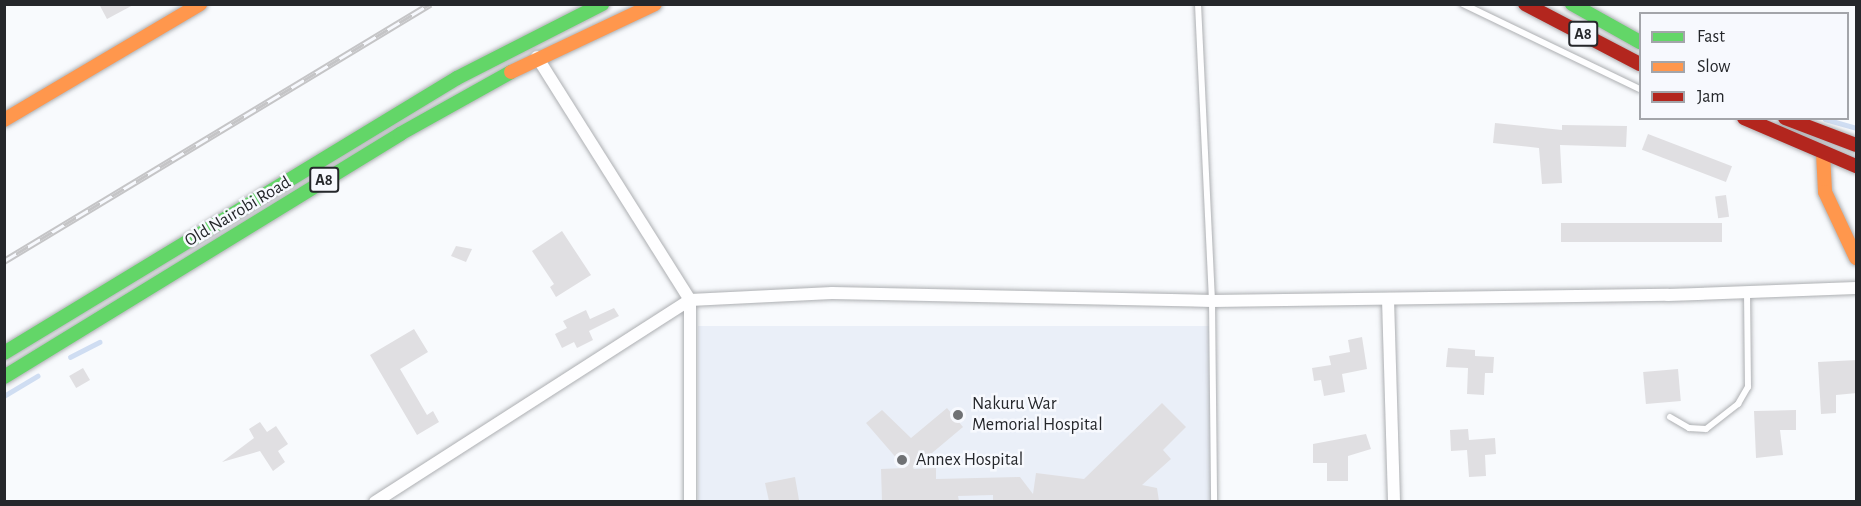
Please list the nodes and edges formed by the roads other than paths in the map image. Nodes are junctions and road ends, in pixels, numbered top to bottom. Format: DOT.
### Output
graph roads {
  1 [pos="200,4"];
  2 [pos="602,4"];
  3 [pos="655,4"];
  4 [pos="1198,4"];
  5 [pos="1463,4"];
  6 [pos="1525,4"];
  7 [pos="1572,4"];
  8 [pos="184,8"];
  9 [pos="1639,41"];
  10 [pos="537,57"];
  11 [pos="1639,63"];
  12 [pos="1639,87"];
  13 [pos="4,120"];
  14 [pos="1748,120"];
  15 [pos="1790,120"];
  16 [pos="1857,145"];
  17 [pos="1823,153"];
  18 [pos="1857,165"];
  19 [pos="1857,258"];
  20 [pos="1857,288"];
  21 [pos="1747,294"];
  22 [pos="1388,299"];
  23 [pos="690,300"];
  24 [pos="1212,301"];
  25 [pos="4,353"];
  26 [pos="4,377"];
  27 [pos="1670,417"];
  28 [pos="375,501"];
  29 [pos="690,501"];
  30 [pos="1214,501"];
  31 [pos="1394,501"];
  1 -- 8 [label="main road"];
  2 -- 25 [label="main road, Old Nairobi Road / A8"];
  3 -- 10 [label="main road, Old Nairobi Road / A8"];
  4 -- 24 [label="lane"];
  5 -- 12 [label="lane"];
  6 -- 11 [label="main road, A8"];
  7 -- 9 [label="main road, A8"];
  8 -- 13 [label="main road"];
  10 -- 23 [label="street"];
  10 -- 26 [label="main road, Old Nairobi Road / A8"];
  14 -- 17 [label="main road"];
  15 -- 16 [label="main road"];
  17 -- 18 [label="main road"];
  17 -- 19 [label="main road"];
  20 -- 21 [label="street"];
  21 -- 22 [label="street"];
  21 -- 27 [label="lane"];
  22 -- 24 [label="street"];
  22 -- 31 [label="street"];
  23 -- 24 [label="street"];
  23 -- 28 [label="street"];
  23 -- 29 [label="street"];
  24 -- 30 [label="lane"];
}
